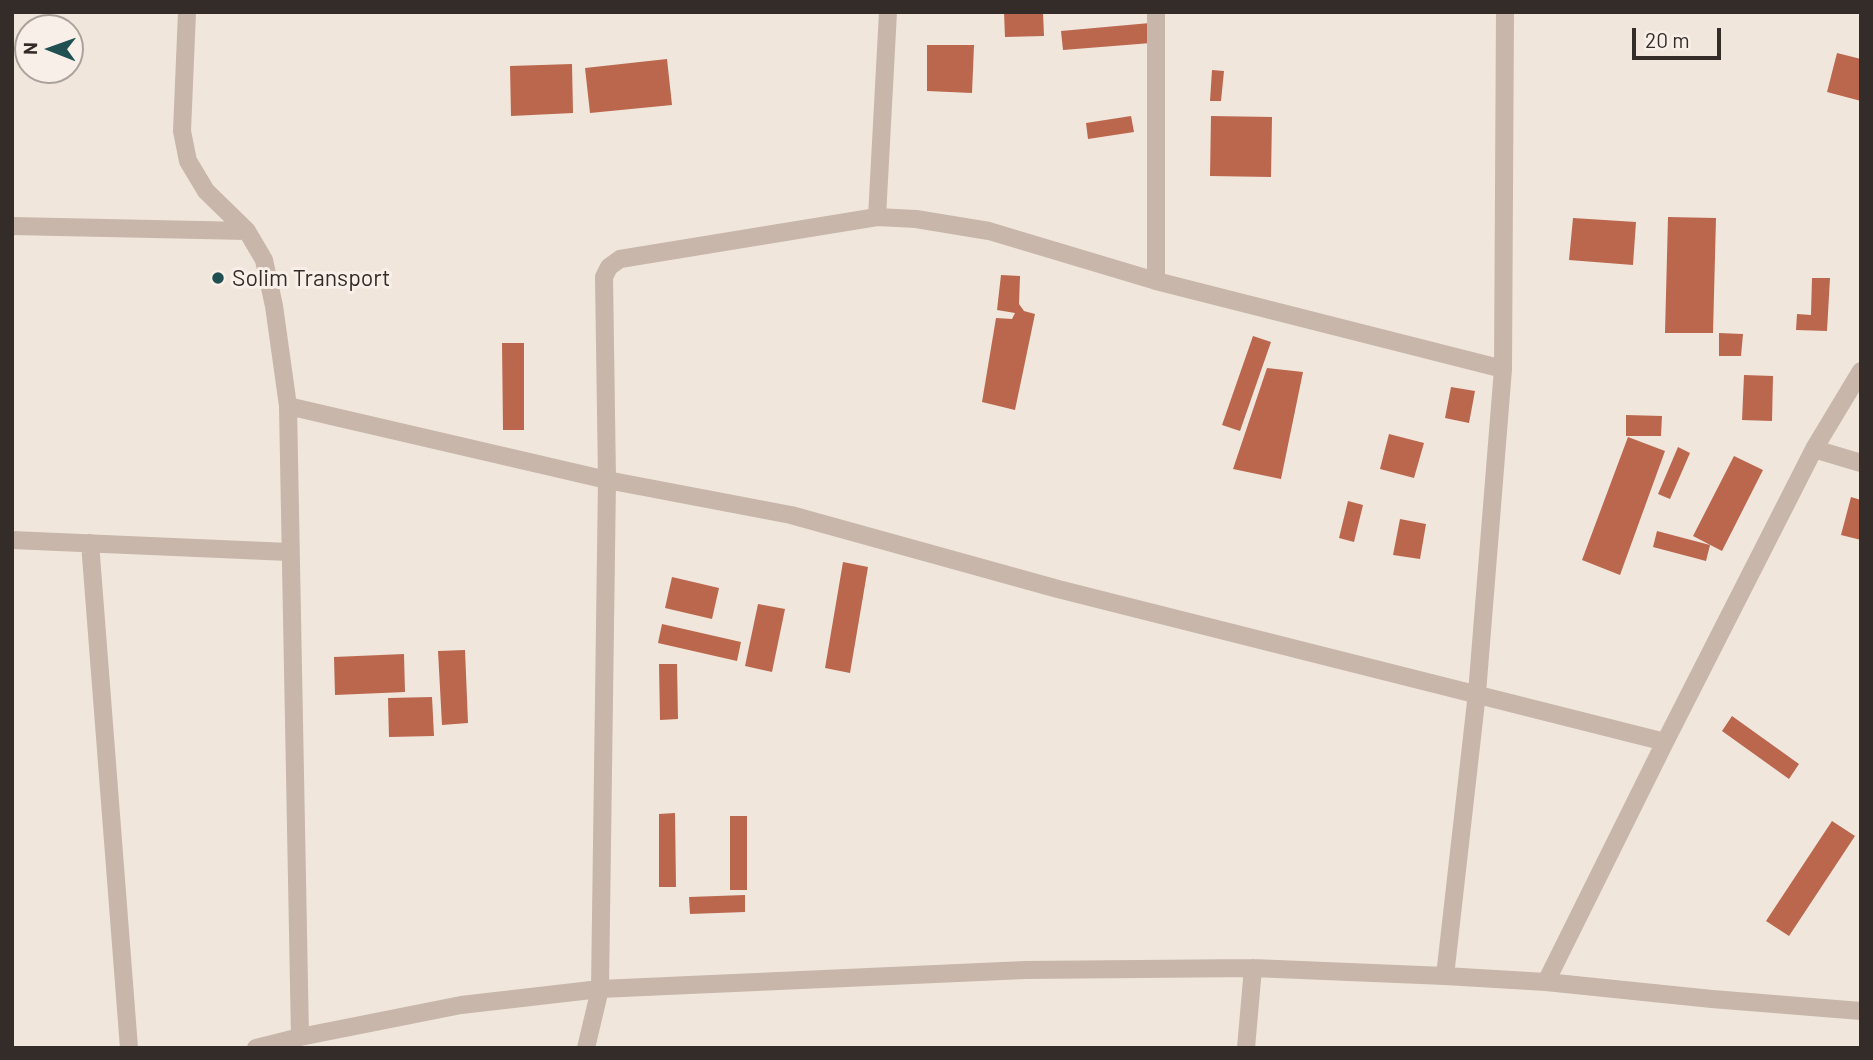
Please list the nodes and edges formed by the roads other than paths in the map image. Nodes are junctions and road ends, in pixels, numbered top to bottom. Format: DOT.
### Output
graph roads {
  1 [pos="187,12"];
  2 [pos="888,12"];
  3 [pos="1156,12"];
  4 [pos="1505,12"];
  5 [pos="877,217"];
  6 [pos="12,226"];
  7 [pos="247,231"];
  8 [pos="1156,281"];
  9 [pos="1503,369"];
  10 [pos="1861,371"];
  11 [pos="288,406"];
  12 [pos="1814,449"];
  13 [pos="1861,463"];
  14 [pos="607,480"];
  15 [pos="12,540"];
  16 [pos="90,543"];
  17 [pos="289,552"];
  18 [pos="1477,693"];
  19 [pos="1665,742"];
  20 [pos="1253,968"];
  21 [pos="1445,976"];
  22 [pos="1546,982"];
  23 [pos="600,989"];
  24 [pos="1861,1012"];
  25 [pos="300,1037"];
  26 [pos="129,1048"];
  27 [pos="256,1048"];
  28 [pos="586,1048"];
  29 [pos="1246,1048"];
  1 -- 7 [label="street"];
  2 -- 5 [label="street"];
  3 -- 8 [label="street"];
  4 -- 9 [label="street"];
  5 -- 8 [label="street"];
  5 -- 14 [label="street"];
  6 -- 7 [label="street"];
  7 -- 11 [label="street"];
  8 -- 9 [label="street"];
  9 -- 18 [label="street"];
  10 -- 12 [label="street"];
  11 -- 14 [label="street"];
  11 -- 17 [label="street"];
  12 -- 13 [label="street"];
  12 -- 19 [label="street"];
  14 -- 18 [label="street"];
  14 -- 23 [label="street"];
  15 -- 16 [label="street"];
  16 -- 17 [label="street"];
  16 -- 26 [label="street"];
  17 -- 25 [label="street"];
  18 -- 19 [label="street"];
  18 -- 21 [label="street"];
  19 -- 22 [label="street"];
  20 -- 21 [label="street"];
  20 -- 23 [label="street"];
  20 -- 29 [label="street"];
  21 -- 22 [label="street"];
  22 -- 24 [label="street"];
  23 -- 25 [label="street"];
  23 -- 28 [label="street"];
  25 -- 27 [label="street"];
}
